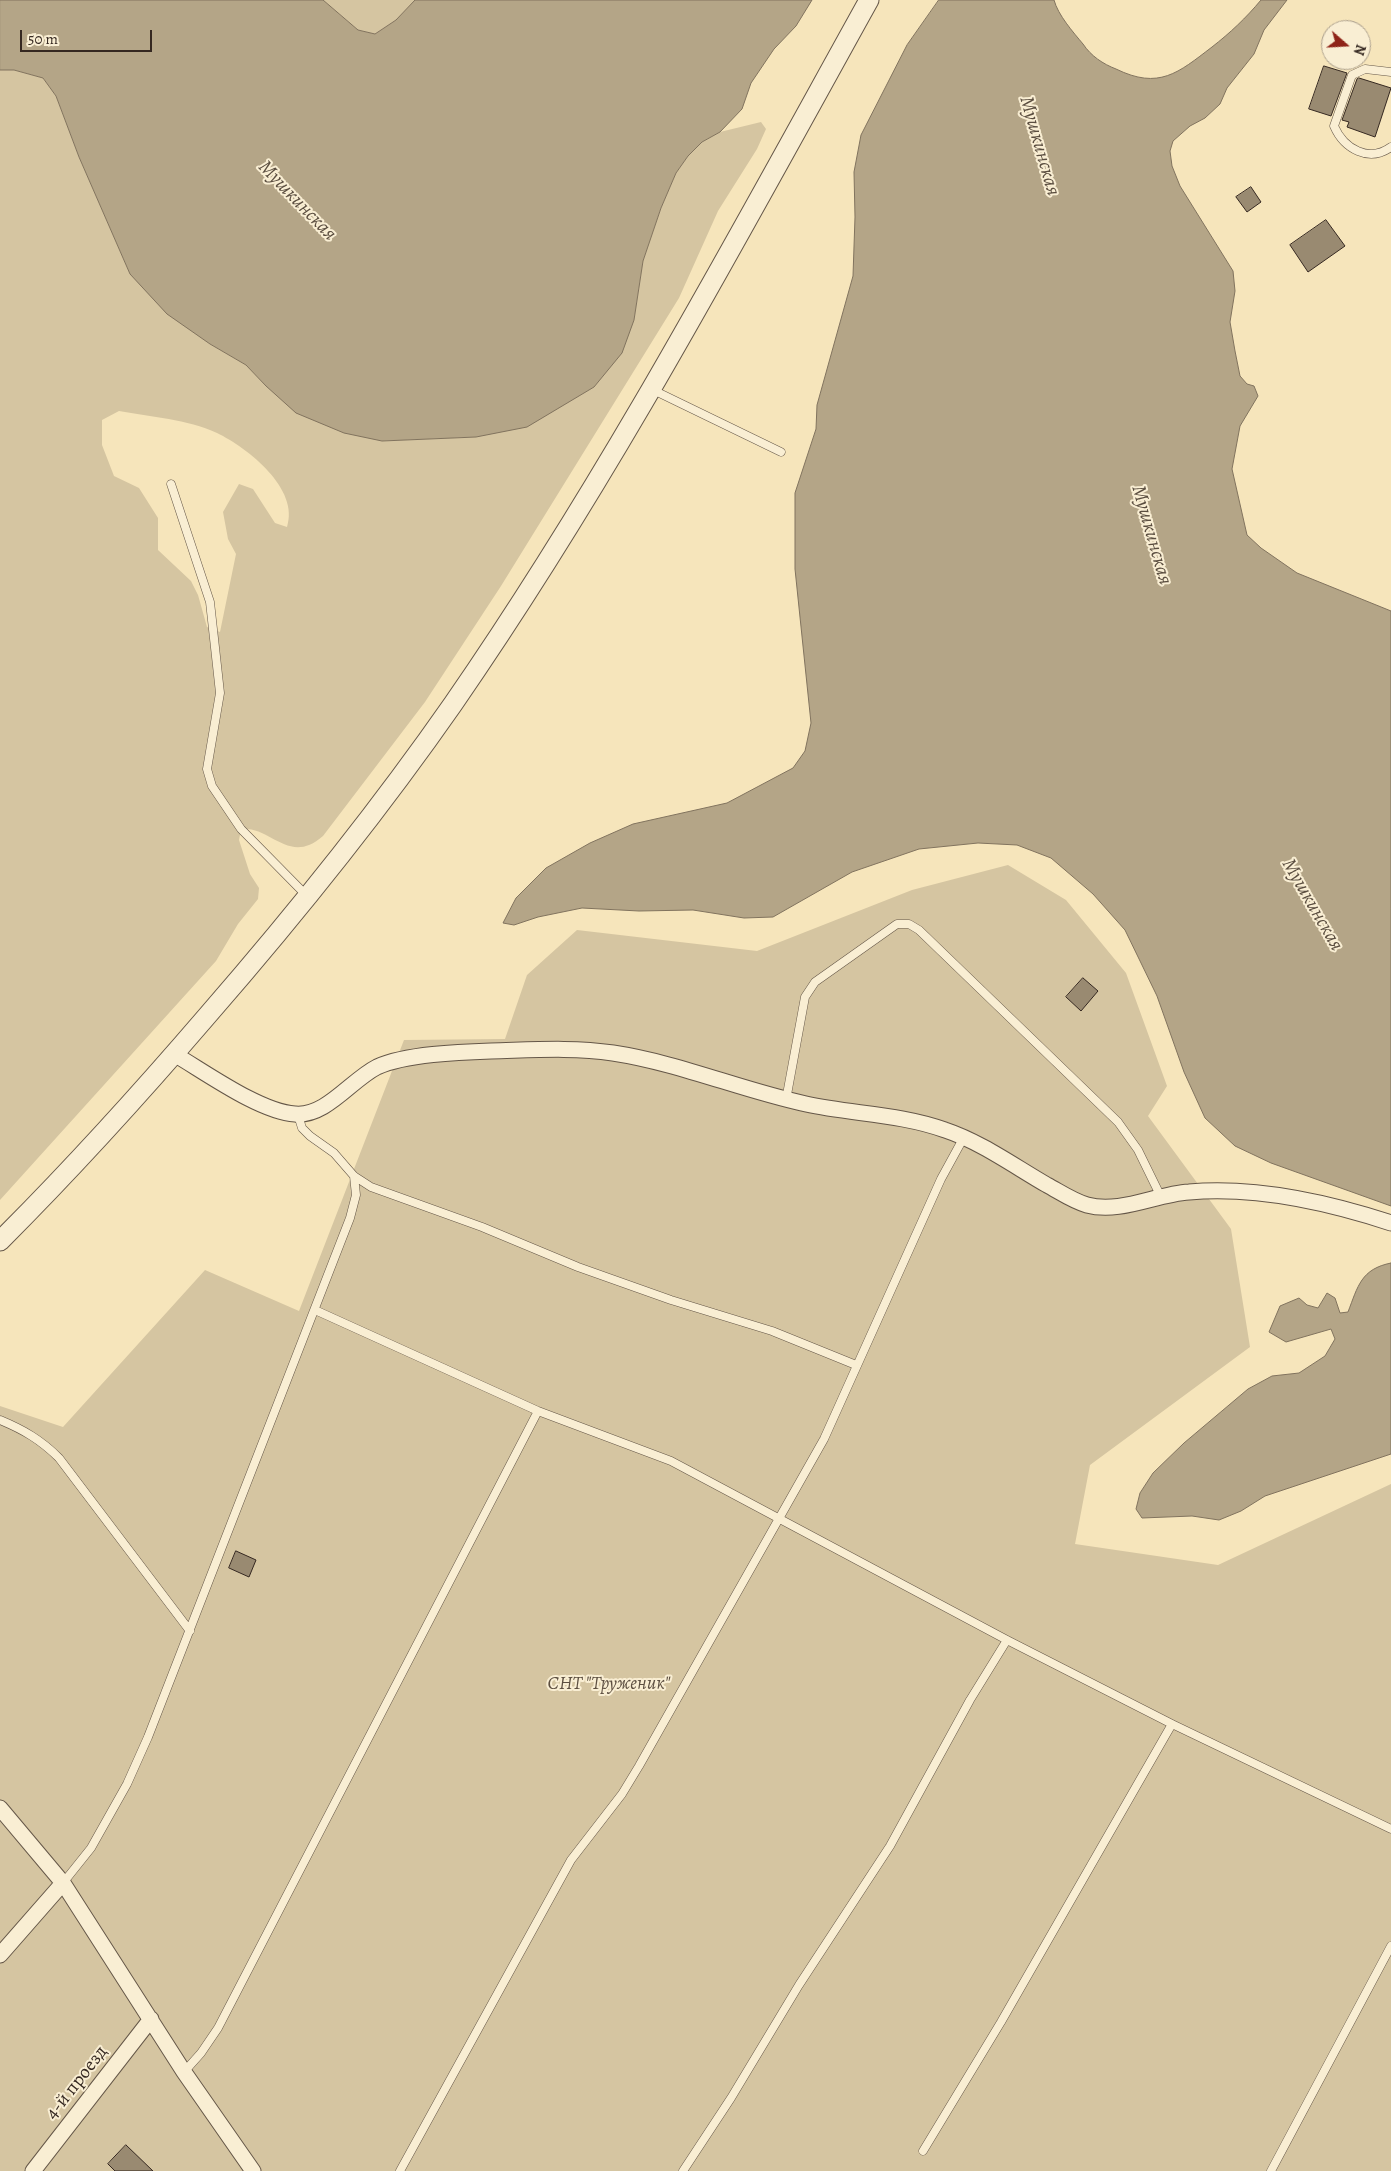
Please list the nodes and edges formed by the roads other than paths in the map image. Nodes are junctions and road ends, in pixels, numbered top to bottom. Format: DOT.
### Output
graph roads {
  1 [pos="869,0"];
  2 [pos="1390,69"];
  3 [pos="1391,147"];
  4 [pos="651,389"];
  5 [pos="780,452"];
  6 [pos="171,484"];
  7 [pos="309,897"];
  8 [pos="174,1054"];
  9 [pos="786,1100"];
  10 [pos="298,1115"];
  11 [pos="964,1137"];
  12 [pos="354,1176"];
  13 [pos="1161,1197"];
  14 [pos="1391,1223"];
  15 [pos="0,1241"];
  16 [pos="315,1310"];
  17 [pos="856,1365"];
  18 [pos="538,1411"];
  19 [pos="0,1420"];
  20 [pos="779,1517"];
  21 [pos="190,1631"];
  22 [pos="1007,1640"];
  23 [pos="1172,1724"];
  24 [pos="0,1808"];
  25 [pos="1391,1829"];
  26 [pos="63,1882"];
  27 [pos="1391,1946"];
  28 [pos="0,1954"];
  29 [pos="151,2019"];
  30 [pos="184,2072"];
  31 [pos="923,2151"];
  32 [pos="33,2171"];
  33 [pos="252,2171"];
  34 [pos="400,2171"];
  35 [pos="683,2171"];
  36 [pos="1271,2171"];
  1 -- 4 [label="street"];
  2 -- 3 [label="lane"];
  4 -- 5 [label="lane"];
  4 -- 7 [label="street"];
  6 -- 7 [label="lane"];
  7 -- 8 [label="street"];
  8 -- 10 [label="street"];
  8 -- 15 [label="street"];
  9 -- 10 [label="street"];
  9 -- 11 [label="street"];
  9 -- 13 [label="lane"];
  10 -- 12 [label="lane"];
  11 -- 13 [label="street"];
  11 -- 17 [label="lane"];
  12 -- 16 [label="lane"];
  12 -- 17 [label="lane"];
  13 -- 14 [label="street"];
  16 -- 18 [label="lane"];
  16 -- 21 [label="lane"];
  17 -- 20 [label="lane"];
  18 -- 20 [label="lane"];
  18 -- 30 [label="lane"];
  19 -- 21 [label="lane"];
  20 -- 22 [label="lane"];
  20 -- 34 [label="lane"];
  21 -- 26 [label="lane"];
  22 -- 23 [label="lane"];
  22 -- 35 [label="lane"];
  23 -- 25 [label="lane"];
  23 -- 31 [label="lane"];
  24 -- 26 [label="street"];
  26 -- 28 [label="street"];
  26 -- 29 [label="street"];
  27 -- 36 [label="lane"];
  29 -- 30 [label="street"];
  29 -- 32 [label="street, 4-й проезд"];
  30 -- 33 [label="street"];
}
